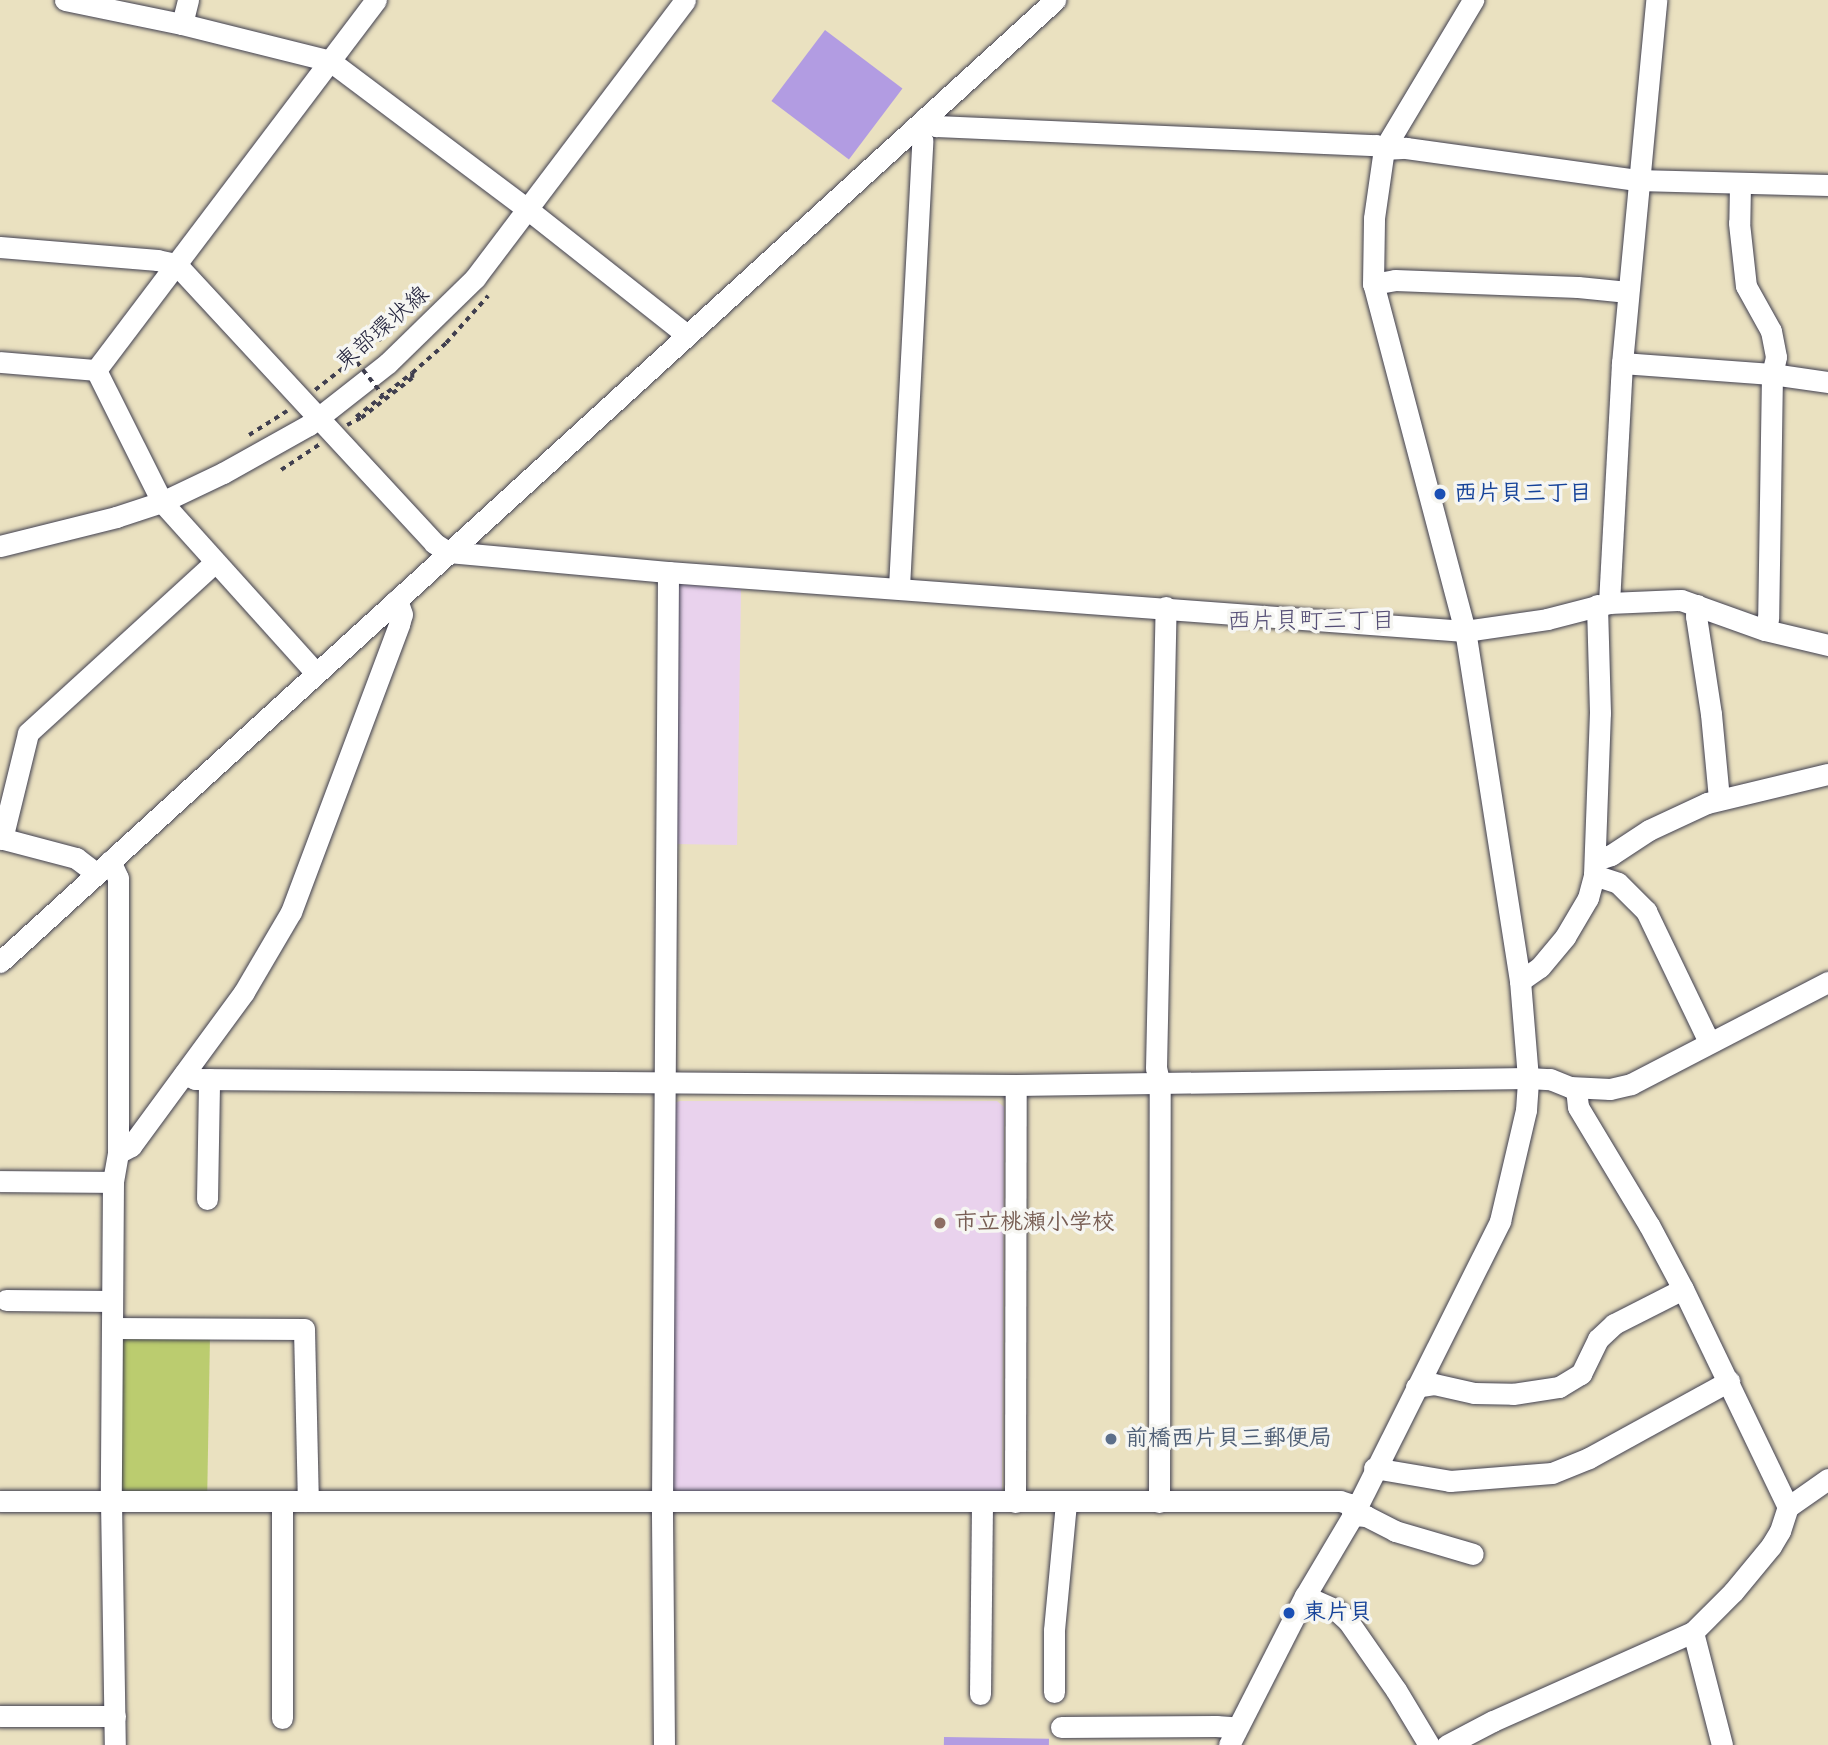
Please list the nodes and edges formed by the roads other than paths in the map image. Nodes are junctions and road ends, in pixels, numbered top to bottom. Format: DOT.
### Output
graph roads {
  1 [pos="65,0"];
  2 [pos="188,0"];
  3 [pos="376,0"];
  4 [pos="685,0"];
  5 [pos="1055,0"];
  6 [pos="1473,0"];
  7 [pos="1656,0"];
  8 [pos="182,24"];
  9 [pos="330,61"];
  10 [pos="919,123"];
  11 [pos="1384,149"];
  12 [pos="1637,180"];
  13 [pos="1740,184"];
  14 [pos="1828,185"];
  15 [pos="526,208"];
  16 [pos="0,247"];
  17 [pos="176,264"];
  18 [pos="1373,284"];
  19 [pos="1628,292"];
  20 [pos="687,335"];
  21 [pos="0,362"];
  22 [pos="1622,363"];
  23 [pos="96,370"];
  24 [pos="1772,374"];
  25 [pos="1828,382"];
  26 [pos="320,416"];
  27 [pos="162,502"];
  28 [pos="0,546"];
  29 [pos="448,552"];
  30 [pos="215,562"];
  31 [pos="668,572"];
  32 [pos="900,587"];
  33 [pos="397,600"];
  34 [pos="1603,604"];
  35 [pos="1697,605"];
  36 [pos="1166,607"];
  37 [pos="1765,630"];
  38 [pos="1465,631"];
  39 [pos="1828,645"];
  40 [pos="316,673"];
  41 [pos="1828,774"];
  42 [pos="1719,800"];
  43 [pos="1,839"];
  44 [pos="103,867"];
  45 [pos="1595,867"];
  46 [pos="0,962"];
  47 [pos="1520,981"];
  48 [pos="1828,982"];
  49 [pos="1709,1042"];
  50 [pos="184,1074"];
  51 [pos="1528,1078"];
  52 [pos="209,1079"];
  53 [pos="666,1084"];
  54 [pos="1016,1085"];
  55 [pos="1160,1085"];
  56 [pos="1576,1088"];
  57 [pos="118,1153"];
  58 [pos="0,1181"];
  59 [pos="113,1182"];
  60 [pos="207,1199"];
  61 [pos="1683,1289"];
  62 [pos="6,1300"];
  63 [pos="112,1301"];
  64 [pos="112,1328"];
  65 [pos="1730,1381"];
  66 [pos="1416,1387"];
  67 [pos="1374,1468"];
  68 [pos="1826,1485"];
  69 [pos="0,1501"];
  70 [pos="111,1501"];
  71 [pos="282,1501"];
  72 [pos="307,1501"];
  73 [pos="982,1502"];
  74 [pos="1015,1502"];
  75 [pos="1066,1502"];
  76 [pos="1159,1502"];
  77 [pos="662,1503"];
  78 [pos="1788,1507"];
  79 [pos="1353,1515"];
  80 [pos="1473,1554"];
  81 [pos="1305,1596"];
  82 [pos="1693,1632"];
  83 [pos="1054,1692"];
  84 [pos="980,1694"];
  85 [pos="0,1716"];
  86 [pos="114,1716"];
  87 [pos="282,1718"];
  88 [pos="1061,1727"];
  89 [pos="1232,1738"];
  90 [pos="115,1745"];
  91 [pos="664,1745"];
  92 [pos="1429,1745"];
  93 [pos="1447,1745"];
  94 [pos="1722,1745"];
  1 -- 8 [label="street"];
  2 -- 8 [label="street"];
  3 -- 9 [label="street"];
  4 -- 15 [label="street, 東部環状線"];
  5 -- 10 [label="street"];
  6 -- 11 [label="street"];
  7 -- 12 [label="street"];
  8 -- 9 [label="street"];
  9 -- 15 [label="street"];
  9 -- 17 [label="street"];
  10 -- 11 [label="street"];
  10 -- 20 [label="street"];
  10 -- 32 [label="street"];
  11 -- 12 [label="street"];
  11 -- 18 [label="street"];
  12 -- 13 [label="street"];
  12 -- 19 [label="street"];
  13 -- 14 [label="street"];
  13 -- 24 [label="street"];
  15 -- 20 [label="street"];
  15 -- 26 [label="street, 東部環状線"];
  16 -- 17 [label="street"];
  17 -- 23 [label="street"];
  17 -- 26 [label="street"];
  18 -- 19 [label="street"];
  18 -- 38 [label="street"];
  19 -- 22 [label="street"];
  20 -- 29 [label="street"];
  21 -- 23 [label="street"];
  22 -- 24 [label="street"];
  22 -- 34 [label="street"];
  23 -- 27 [label="street"];
  24 -- 25 [label="street"];
  24 -- 37 [label="street"];
  26 -- 27 [label="street, 東部環状線"];
  26 -- 29 [label="street"];
  27 -- 28 [label="street, 東部環状線"];
  27 -- 30 [label="street"];
  29 -- 31 [label="street"];
  29 -- 33 [label="street"];
  30 -- 40 [label="street"];
  30 -- 43 [label="street"];
  31 -- 32 [label="street"];
  31 -- 53 [label="street"];
  32 -- 36 [label="street"];
  33 -- 40 [label="street"];
  33 -- 50 [label="street"];
  34 -- 35 [label="street"];
  34 -- 38 [label="street"];
  34 -- 45 [label="street"];
  35 -- 37 [label="street"];
  35 -- 42 [label="street"];
  36 -- 38 [label="street"];
  36 -- 55 [label="street"];
  37 -- 39 [label="street"];
  38 -- 47 [label="street"];
  40 -- 44 [label="street"];
  41 -- 42 [label="street"];
  42 -- 45 [label="street"];
  43 -- 44 [label="street"];
  44 -- 46 [label="street"];
  44 -- 57 [label="street"];
  45 -- 47 [label="street"];
  45 -- 49 [label="street"];
  47 -- 51 [label="street"];
  48 -- 49 [label="street"];
  49 -- 56 [label="street"];
  50 -- 52 [label="street"];
  50 -- 57 [label="street"];
  51 -- 55 [label="street"];
  51 -- 56 [label="street"];
  51 -- 66 [label="street"];
  52 -- 53 [label="street"];
  52 -- 60 [label="street"];
  53 -- 54 [label="street"];
  53 -- 77 [label="street"];
  54 -- 55 [label="street"];
  54 -- 74 [label="street"];
  55 -- 76 [label="street"];
  56 -- 61 [label="street"];
  57 -- 59 [label="street"];
  58 -- 59 [label="street"];
  59 -- 63 [label="street"];
  61 -- 65 [label="street"];
  61 -- 66 [label="street"];
  62 -- 63 [label="street"];
  63 -- 64 [label="street"];
  64 -- 70 [label="street"];
  64 -- 72 [label="street"];
  65 -- 67 [label="street"];
  65 -- 78 [label="street"];
  66 -- 67 [label="street"];
  67 -- 79 [label="street"];
  68 -- 78 [label="street"];
  69 -- 70 [label="street"];
  70 -- 71 [label="street"];
  70 -- 86 [label="street"];
  71 -- 72 [label="street"];
  71 -- 87 [label="street"];
  72 -- 77 [label="street"];
  73 -- 74 [label="street"];
  73 -- 77 [label="street"];
  73 -- 84 [label="street"];
  74 -- 75 [label="street"];
  75 -- 76 [label="street"];
  75 -- 83 [label="street"];
  76 -- 79 [label="street"];
  77 -- 91 [label="street"];
  78 -- 82 [label="street"];
  79 -- 80 [label="street"];
  79 -- 81 [label="street"];
  81 -- 89 [label="street"];
  81 -- 92 [label="street"];
  82 -- 93 [label="street"];
  82 -- 94 [label="street"];
  85 -- 86 [label="street"];
  86 -- 90 [label="street"];
  88 -- 89 [label="street"];
}
